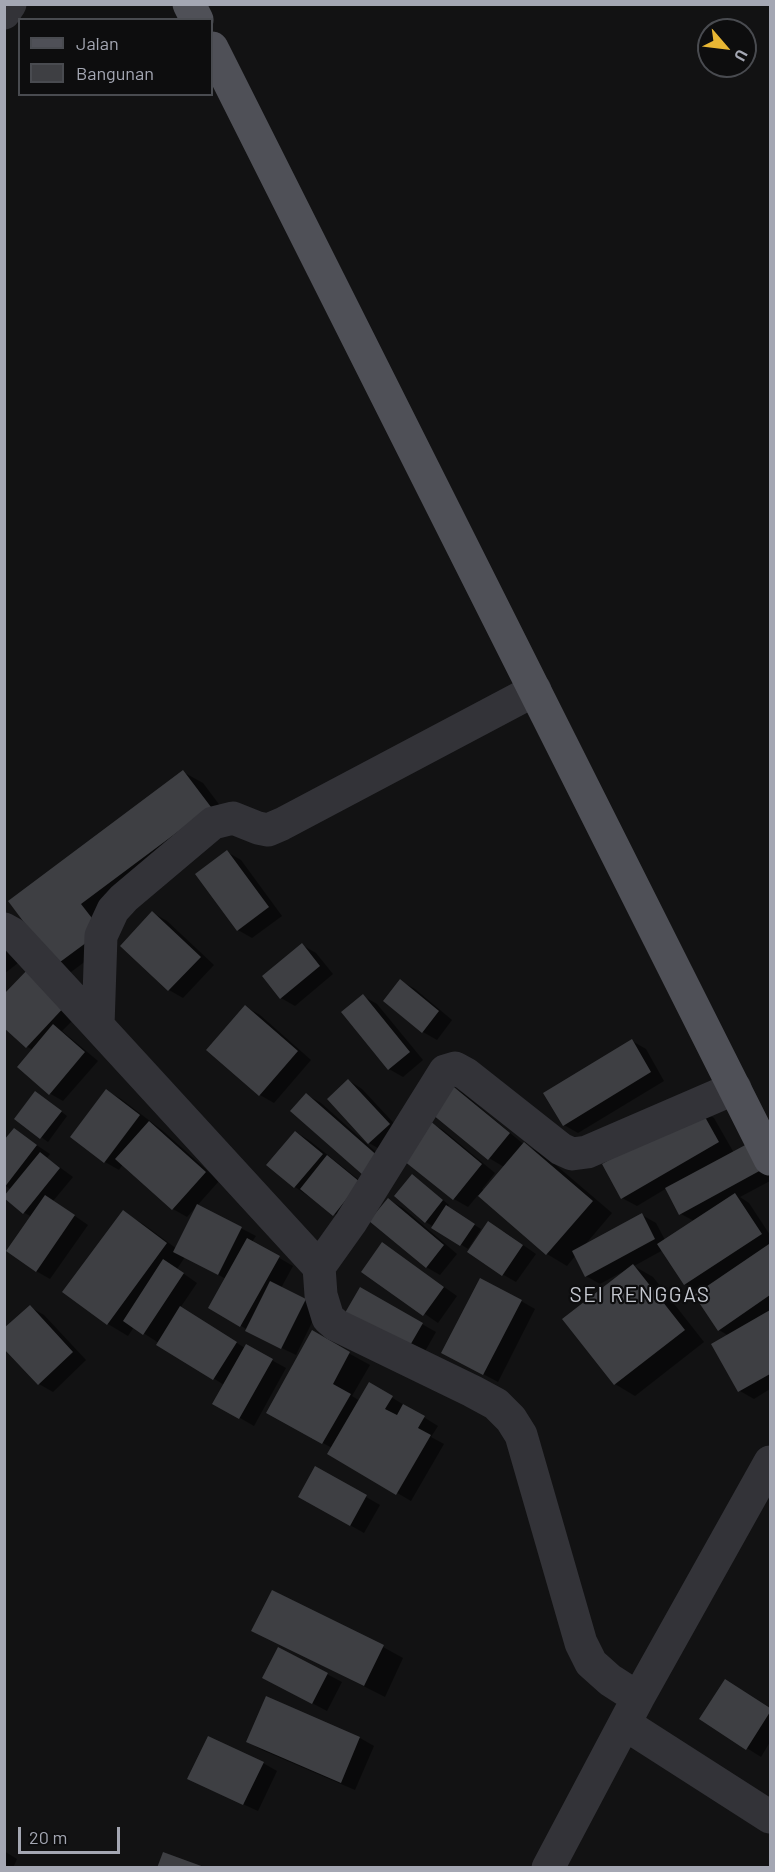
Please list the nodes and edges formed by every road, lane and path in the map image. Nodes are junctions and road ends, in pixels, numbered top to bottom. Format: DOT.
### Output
graph roads {
  1 [pos="10,4"];
  2 [pos="189,4"];
  3 [pos="4,13"];
  4 [pos="196,18"];
  5 [pos="213,50"];
  6 [pos="535,690"];
  7 [pos="4,929"];
  8 [pos="98,1026"];
  9 [pos="735,1088"];
  10 [pos="771,1159"];
  11 [pos="319,1267"];
  12 [pos="771,1462"];
  13 [pos="632,1711"];
  14 [pos="771,1817"];
  15 [pos="548,1868"];
  1 -- 3 [label="street"];
  2 -- 4 [label="main road"];
  5 -- 6 [label="main road"];
  6 -- 8 [label="street"];
  6 -- 9 [label="main road"];
  7 -- 8 [label="street"];
  8 -- 11 [label="street"];
  9 -- 10 [label="main road"];
  9 -- 11 [label="street"];
  11 -- 13 [label="street"];
  12 -- 13 [label="street"];
  13 -- 14 [label="street"];
  13 -- 15 [label="street"];
}
